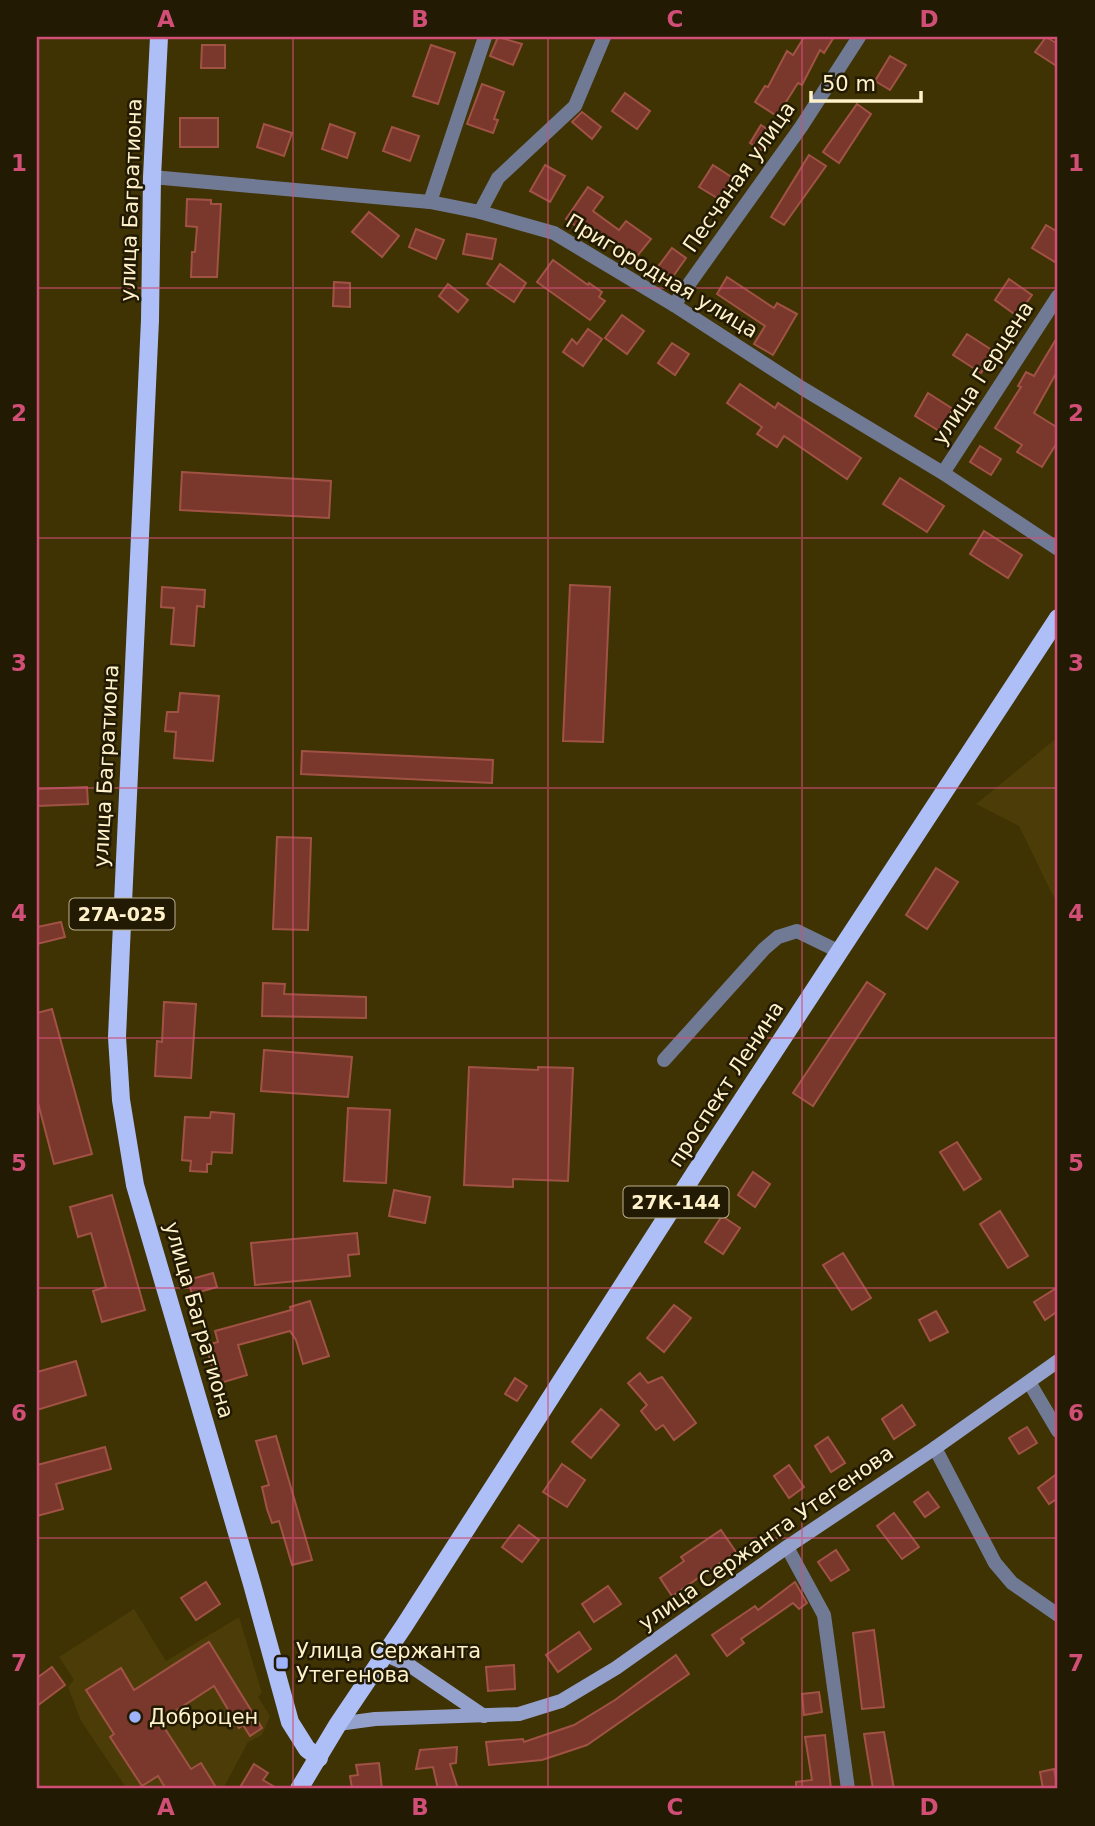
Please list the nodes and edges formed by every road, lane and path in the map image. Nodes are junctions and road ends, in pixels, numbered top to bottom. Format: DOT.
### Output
graph roads {
  1 [pos="159,37"];
  2 [pos="485,37"];
  3 [pos="604,37"];
  4 [pos="859,37"];
  5 [pos="152,177"];
  6 [pos="430,202"];
  7 [pos="480,212"];
  8 [pos="1058,296"];
  9 [pos="674,305"];
  10 [pos="943,473"];
  11 [pos="1058,549"];
  12 [pos="1058,618"];
  13 [pos="840,952"];
  14 [pos="664,1060"];
  15 [pos="1058,1361"];
  16 [pos="1029,1382"];
  17 [pos="1058,1431"];
  18 [pos="935,1448"];
  19 [pos="787,1546"];
  20 [pos="1058,1615"];
  21 [pos="384,1654"];
  22 [pos="484,1716"];
  23 [pos="338,1724"];
  24 [pos="319,1758"];
  25 [pos="299,1789"];
  26 [pos="848,1789"];
  1 -- 5 [label="main road, улица Багратиона / 27А-025"];
  2 -- 6 [label="street"];
  3 -- 7 [label="street"];
  4 -- 9 [label="street, Песчаная улица"];
  5 -- 6 [label="street, Пригородная улица"];
  5 -- 24 [label="main road, улица Багратиона / 27А-025"];
  6 -- 7 [label="street, Пригородная улица"];
  7 -- 9 [label="street, Пригородная улица"];
  8 -- 10 [label="street, улица Герцена"];
  9 -- 10 [label="street, Пригородная улица"];
  10 -- 11 [label="street, Пригородная улица"];
  12 -- 13 [label="main road, проспект Ленина / 27К-144"];
  13 -- 14 [label="street"];
  13 -- 21 [label="main road, проспект Ленина / 27К-144"];
  15 -- 16 [label="main road, улица Сержанта Утегенова"];
  16 -- 17 [label="street"];
  16 -- 18 [label="main road, улица Сержанта Утегенова"];
  18 -- 19 [label="main road, улица Сержанта Утегенова"];
  18 -- 20 [label="street"];
  19 -- 22 [label="main road, улица Сержанта Утегенова"];
  19 -- 26 [label="street"];
  21 -- 22 [label="main road"];
  21 -- 23 [label="main road, проспект Ленина / 27К-144"];
  22 -- 23 [label="main road, улица Сержанта Утегенова"];
  23 -- 24 [label="main road, проспект Ленина / 27К-144"];
  24 -- 25 [label="main road, проспект Ленина / 27К-144"];
}
